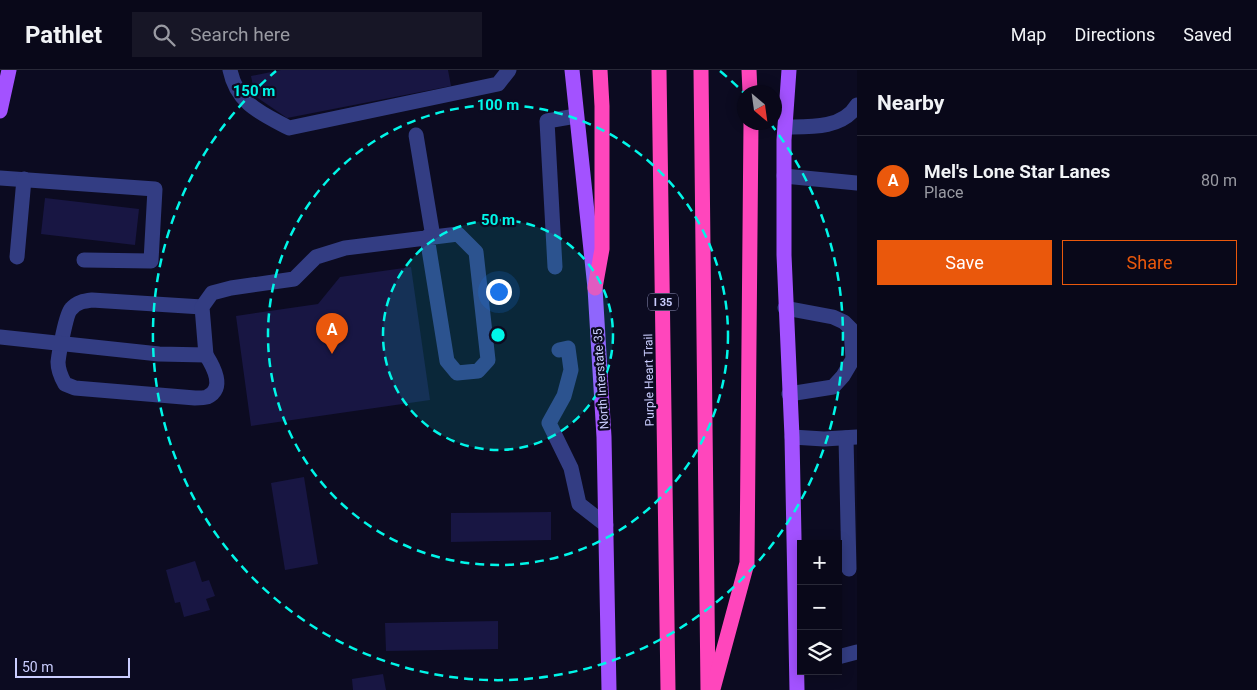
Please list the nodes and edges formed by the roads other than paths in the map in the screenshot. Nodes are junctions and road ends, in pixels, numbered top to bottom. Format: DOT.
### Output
graph roads {
  1 [pos="9,70"];
  2 [pos="230,70"];
  3 [pos="509,70"];
  4 [pos="572,70"];
  5 [pos="600,70"];
  6 [pos="660,70"];
  7 [pos="701,70"];
  8 [pos="749,70"];
  9 [pos="789,70"];
  10 [pos="750,85"];
  11 [pos="857,105"];
  12 [pos="0,111"];
  13 [pos="576,116"];
  14 [pos="785,127"];
  15 [pos="750,130"];
  16 [pos="416,135"];
  17 [pos="784,176"];
  18 [pos="0,178"];
  19 [pos="24,179"];
  20 [pos="857,183"];
  21 [pos="430,237"];
  22 [pos="17,257"];
  23 [pos="84,260"];
  24 [pos="555,267"];
  25 [pos="595,288"];
  26 [pos="202,307"];
  27 [pos="785,308"];
  28 [pos="0,337"];
  29 [pos="62,343"];
  30 [pos="559,350"];
  31 [pos="206,354"];
  32 [pos="789,394"];
  33 [pos="792,437"];
  34 [pos="852,438"];
  35 [pos="606,525"];
  36 [pos="797,550"];
  37 [pos="848,569"];
  38 [pos="798,585"];
  39 [pos="799,630"];
  40 [pos="857,652"];
  41 [pos="842,656"];
  42 [pos="798,675"];
  43 [pos="609,690"];
  44 [pos="668,690"];
  45 [pos="708,690"];
  46 [pos="712,690"];
  47 [pos="797,690"];
  1 -- 12 [label="main road"];
  2 -- 3 [label="street"];
  4 -- 13 [label="main road, North Interstate 35"];
  5 -- 25 [label="highway"];
  6 -- 44 [label="highway, Purple Heart Trail / I 35"];
  7 -- 45 [label="highway"];
  8 -- 10 [label="highway"];
  9 -- 14 [label="main road"];
  11 -- 14 [label="street"];
  13 -- 24 [label="street"];
  13 -- 25 [label="main road, North Interstate 35"];
  14 -- 17 [label="main road"];
  15 -- 46 [label="highway"];
  16 -- 21 [label="street"];
  17 -- 20 [label="street"];
  17 -- 27 [label="main road"];
  18 -- 19 [label="street"];
  19 -- 22 [label="street"];
  19 -- 23 [label="street"];
  21 -- 21 [label="street"];
  21 -- 26 [label="street"];
  25 -- 35 [label="main road, North Interstate 35"];
  26 -- 29 [label="street"];
  26 -- 31 [label="street"];
  27 -- 32 [label="main road"];
  27 -- 32 [label="street"];
  28 -- 29 [label="street"];
  29 -- 31 [label="street"];
  29 -- 31 [label="street"];
  30 -- 35 [label="street"];
  32 -- 33 [label="main road"];
  33 -- 34 [label="street"];
  33 -- 36 [label="main road"];
  34 -- 37 [label="street"];
  35 -- 43 [label="main road, North Interstate 35"];
  38 -- 39 [label="main road"];
  40 -- 41 [label="street"];
  42 -- 47 [label="main road"];
}
